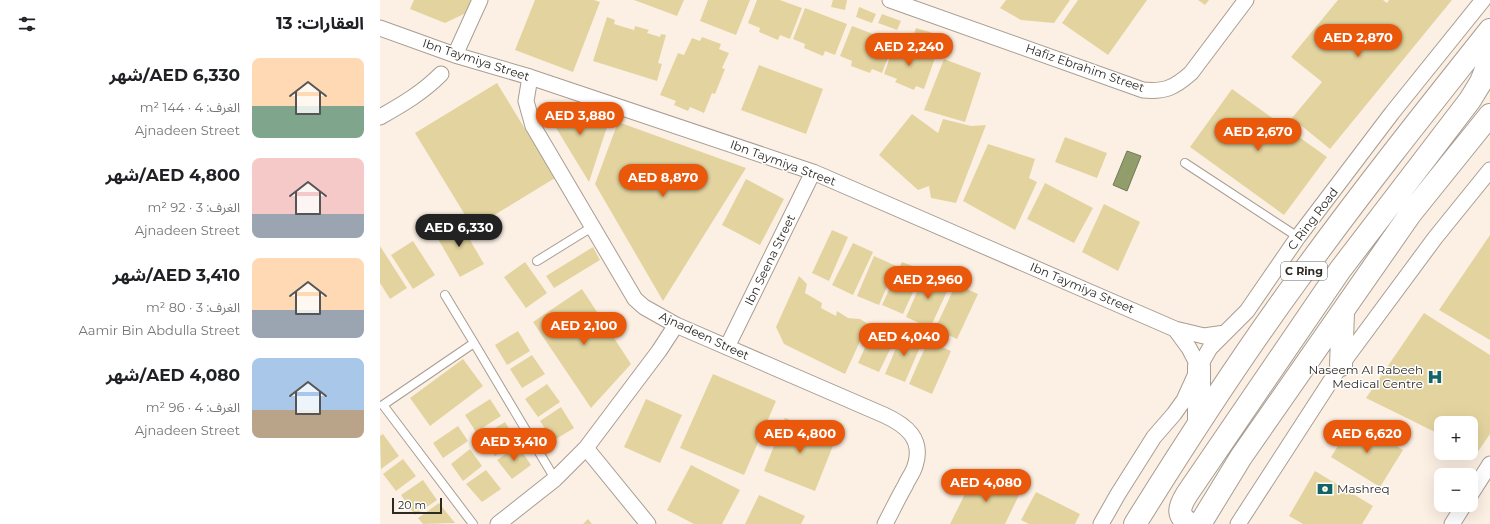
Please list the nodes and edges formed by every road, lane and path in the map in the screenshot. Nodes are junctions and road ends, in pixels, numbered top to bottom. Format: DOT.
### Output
graph roads {
  1 [pos="480,0"];
  2 [pos="1246,0"];
  3 [pos="1483,0"];
  4 [pos="898,1"];
  5 [pos="380,28"];
  6 [pos="1490,30"];
  7 [pos="455,55"];
  8 [pos="1490,59"];
  9 [pos="441,74"];
  10 [pos="530,77"];
  11 [pos="1490,115"];
  12 [pos="380,117"];
  13 [pos="1185,163"];
  14 [pos="1490,170"];
  15 [pos="813,172"];
  16 [pos="592,226"];
  17 [pos="1298,237"];
  18 [pos="537,261"];
  19 [pos="445,295"];
  20 [pos="1343,313"];
  21 [pos="676,325"];
  22 [pos="1175,329"];
  23 [pos="1225,333"];
  24 [pos="474,343"];
  25 [pos="727,347"];
  26 [pos="1341,365"];
  27 [pos="1199,367"];
  28 [pos="382,403"];
  29 [pos="1199,422"];
  30 [pos="586,448"];
  31 [pos="1490,464"];
  32 [pos="555,479"];
  33 [pos="1478,483"];
  34 [pos="1460,512"];
  35 [pos="473,524"];
  36 [pos="498,524"];
  37 [pos="648,524"];
  38 [pos="885,524"];
  39 [pos="1101,524"];
  40 [pos="1135,524"];
  41 [pos="1190,524"];
  42 [pos="1200,524"];
  43 [pos="1238,524"];
  44 [pos="1452,524"];
  1 -- 7 [label="street"];
  2 -- 4 [label="street, Hafiz Ebrahim Street"];
  3 -- 17 [label="street, C Ring Road"];
  5 -- 7 [label="street, Ibn Taymiya Street"];
  6 -- 29 [label="highway, C Ring Road / C Ring"];
  7 -- 10 [label="street, Ibn Taymiya Street"];
  8 -- 41 [label="highway"];
  9 -- 12 [label="street"];
  10 -- 15 [label="street, Ibn Taymiya Street"];
  10 -- 16 [label="street, Ajnadeen Street"];
  11 -- 20 [label="highway"];
  13 -- 17 [label="lane"];
  14 -- 26 [label="street"];
  15 -- 22 [label="street, Ibn Taymiya Street"];
  15 -- 25 [label="street, Ibn Seena Street"];
  16 -- 18 [label="lane"];
  16 -- 21 [label="street, Ajnadeen Street"];
  17 -- 23 [label="street, C Ring Road"];
  19 -- 24 [label="lane"];
  20 -- 26 [label="highway"];
  20 -- 42 [label="highway"];
  21 -- 25 [label="street, Ajnadeen Street"];
  21 -- 30 [label="street"];
  22 -- 23 [label="street, Ibn Taymiya Street"];
  22 -- 27 [label="street"];
  23 -- 27 [label="street, C Ring Road"];
  24 -- 28 [label="lane"];
  24 -- 32 [label="lane"];
  25 -- 38 [label="street, Ajnadeen Street"];
  26 -- 43 [label="street"];
  27 -- 29 [label="highway"];
  27 -- 39 [label="street, C Ring Road"];
  28 -- 35 [label="lane"];
  29 -- 40 [label="highway, C Ring Road / C Ring"];
  30 -- 32 [label="street"];
  30 -- 37 [label="street"];
  31 -- 33 [label="street"];
  32 -- 36 [label="street"];
  34 -- 44 [label="street"];
}
